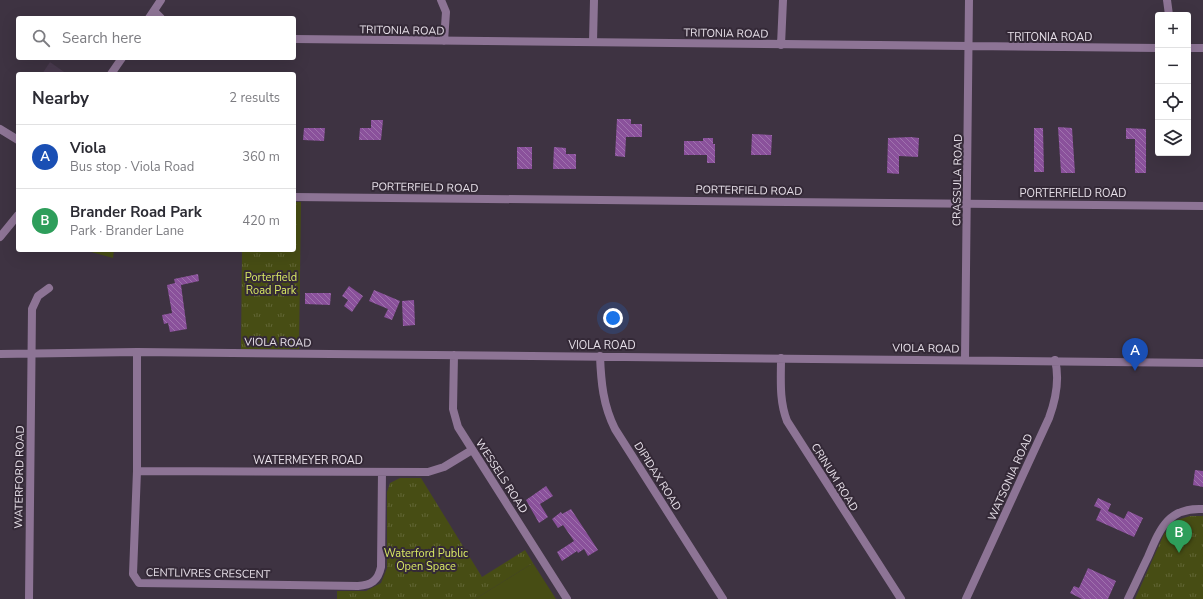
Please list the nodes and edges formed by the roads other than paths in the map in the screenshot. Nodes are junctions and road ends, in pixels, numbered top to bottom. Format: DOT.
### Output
graph roads {
  1 [pos="161,0"];
  2 [pos="441,0"];
  3 [pos="594,0"];
  4 [pos="783,0"];
  5 [pos="969,0"];
  6 [pos="1166,0"];
  7 [pos="1168,12"];
  8 [pos="152,15"];
  9 [pos="296,39"];
  10 [pos="444,41"];
  11 [pos="593,42"];
  12 [pos="781,45"];
  13 [pos="969,47"];
  14 [pos="1155,48"];
  15 [pos="1191,48"];
  16 [pos="1203,48"];
  17 [pos="121,60"];
  18 [pos="112,72"];
  19 [pos="0,129"];
  20 [pos="16,139"];
  21 [pos="296,197"];
  22 [pos="968,204"];
  23 [pos="1203,206"];
  24 [pos="16,217"];
  25 [pos="0,237"];
  26 [pos="50,288"];
  27 [pos="137,352"];
  28 [pos="0,354"];
  29 [pos="31,354"];
  30 [pos="454,355"];
  31 [pos="600,356"];
  32 [pos="781,358"];
  33 [pos="966,359"];
  34 [pos="1055,360"];
  35 [pos="1203,363"];
  36 [pos="472,450"];
  37 [pos="137,471"];
  38 [pos="382,472"];
  39 [pos="1203,509"];
  40 [pos="29,599"];
  41 [pos="567,599"];
  42 [pos="723,599"];
  43 [pos="901,599"];
  44 [pos="966,599"];
  45 [pos="1128,599"];
  1 -- 8 [label="street"];
  2 -- 10 [label="street"];
  3 -- 11 [label="street"];
  4 -- 12 [label="street"];
  5 -- 13 [label="street, CRASSULA ROAD"];
  6 -- 7 [label="street"];
  9 -- 10 [label="street, TRITONIA ROAD"];
  10 -- 11 [label="street, TRITONIA ROAD"];
  11 -- 12 [label="street, TRITONIA ROAD"];
  12 -- 13 [label="street, TRITONIA ROAD"];
  13 -- 14 [label="street, TRITONIA ROAD"];
  13 -- 22 [label="street, CRASSULA ROAD"];
  15 -- 16 [label="street"];
  17 -- 18 [label="street"];
  19 -- 20 [label="street"];
  21 -- 22 [label="street, PORTERFIELD ROAD"];
  22 -- 23 [label="street, PORTERFIELD ROAD"];
  22 -- 33 [label="street, CRASSULA ROAD"];
  24 -- 25 [label="street"];
  26 -- 29 [label="street, WATERFORD ROAD"];
  27 -- 29 [label="street, VIOLA ROAD"];
  27 -- 30 [label="street, VIOLA ROAD"];
  27 -- 37 [label="street, CENTLIVRES CRESCENT"];
  28 -- 29 [label="street, VIOLA ROAD"];
  29 -- 40 [label="street, WATERFORD ROAD"];
  30 -- 31 [label="street, VIOLA ROAD"];
  30 -- 36 [label="street, WESSELS ROAD"];
  31 -- 32 [label="street, VIOLA ROAD"];
  31 -- 42 [label="street, DIPIDAX ROAD"];
  32 -- 33 [label="street, VIOLA ROAD"];
  32 -- 43 [label="street, CRINUM ROAD"];
  33 -- 34 [label="street, VIOLA ROAD"];
  34 -- 35 [label="street, VIOLA ROAD"];
  34 -- 44 [label="street, WATSONIA ROAD"];
  36 -- 38 [label="street, WATERMEYER ROAD"];
  36 -- 41 [label="street, WESSELS ROAD"];
  37 -- 38 [label="street, WATERMEYER ROAD"];
  37 -- 38 [label="street, CENTLIVRES CRESCENT"];
  39 -- 45 [label="street"];
}
